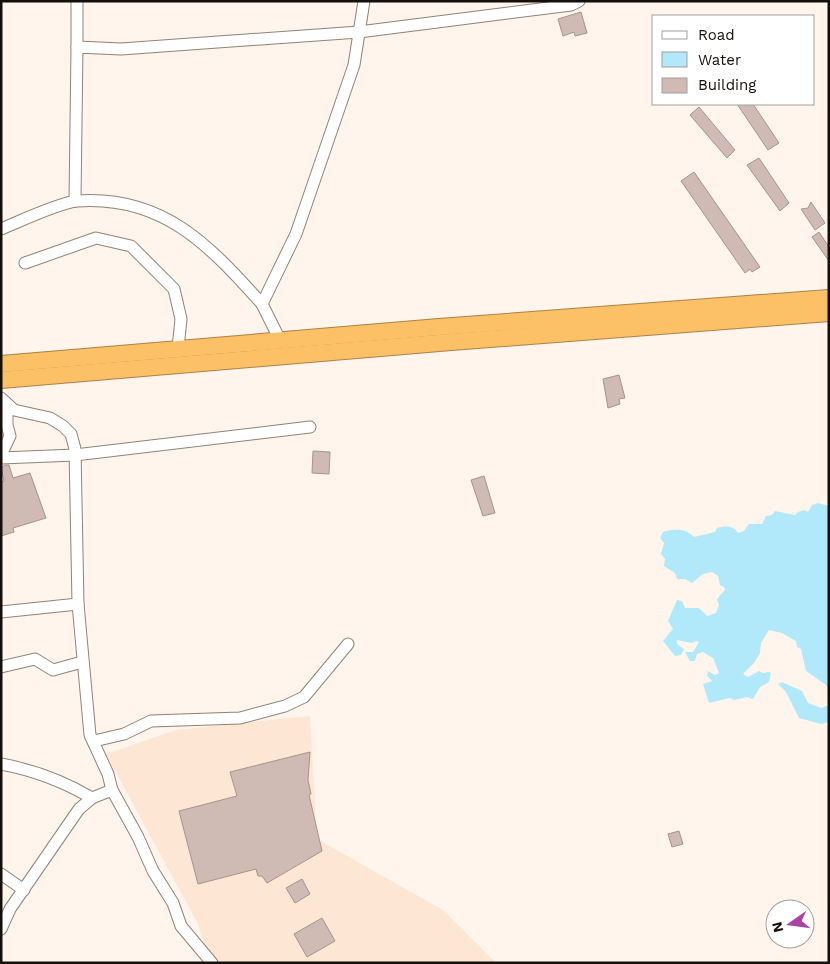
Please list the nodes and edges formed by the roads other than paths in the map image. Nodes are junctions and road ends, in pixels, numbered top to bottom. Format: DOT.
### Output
graph roads {
  1 [pos="77,1"];
  2 [pos="364,1"];
  3 [pos="579,1"];
  4 [pos="359,32"];
  5 [pos="77,47"];
  6 [pos="75,201"];
  7 [pos="1,229"];
  8 [pos="26,263"];
  9 [pos="829,298"];
  10 [pos="262,304"];
  11 [pos="829,313"];
  12 [pos="280,340"];
  13 [pos="178,348"];
  14 [pos="1,364"];
  15 [pos="1,380"];
  16 [pos="4,401"];
  17 [pos="310,427"];
  18 [pos="75,455"];
  19 [pos="1,457"];
  20 [pos="78,604"];
  21 [pos="1,612"];
  22 [pos="348,644"];
  23 [pos="82,662"];
  24 [pos="1,667"];
  25 [pos="94,741"];
  26 [pos="1,764"];
  27 [pos="112,790"];
  28 [pos="92,798"];
  29 [pos="1,874"];
  30 [pos="24,890"];
  31 [pos="1,928"];
  32 [pos="212,963"];
  1 -- 5 [label="street"];
  2 -- 4 [label="street"];
  3 -- 4 [label="street"];
  4 -- 5 [label="street"];
  4 -- 10 [label="street"];
  5 -- 6 [label="street"];
  6 -- 7 [label="street"];
  6 -- 10 [label="street"];
  8 -- 13 [label="street"];
  9 -- 12 [label="highway"];
  10 -- 12 [label="street"];
  11 -- 15 [label="highway"];
  12 -- 13 [label="highway"];
  13 -- 14 [label="highway"];
  16 -- 18 [label="street"];
  16 -- 19 [label="street"];
  17 -- 18 [label="street"];
  18 -- 19 [label="street"];
  18 -- 20 [label="street"];
  20 -- 21 [label="street"];
  20 -- 23 [label="street"];
  22 -- 25 [label="street"];
  23 -- 24 [label="street"];
  23 -- 25 [label="street"];
  25 -- 27 [label="street"];
  26 -- 28 [label="street"];
  27 -- 28 [label="street"];
  27 -- 32 [label="street"];
  28 -- 30 [label="street"];
  29 -- 30 [label="street"];
  30 -- 31 [label="street"];
}
